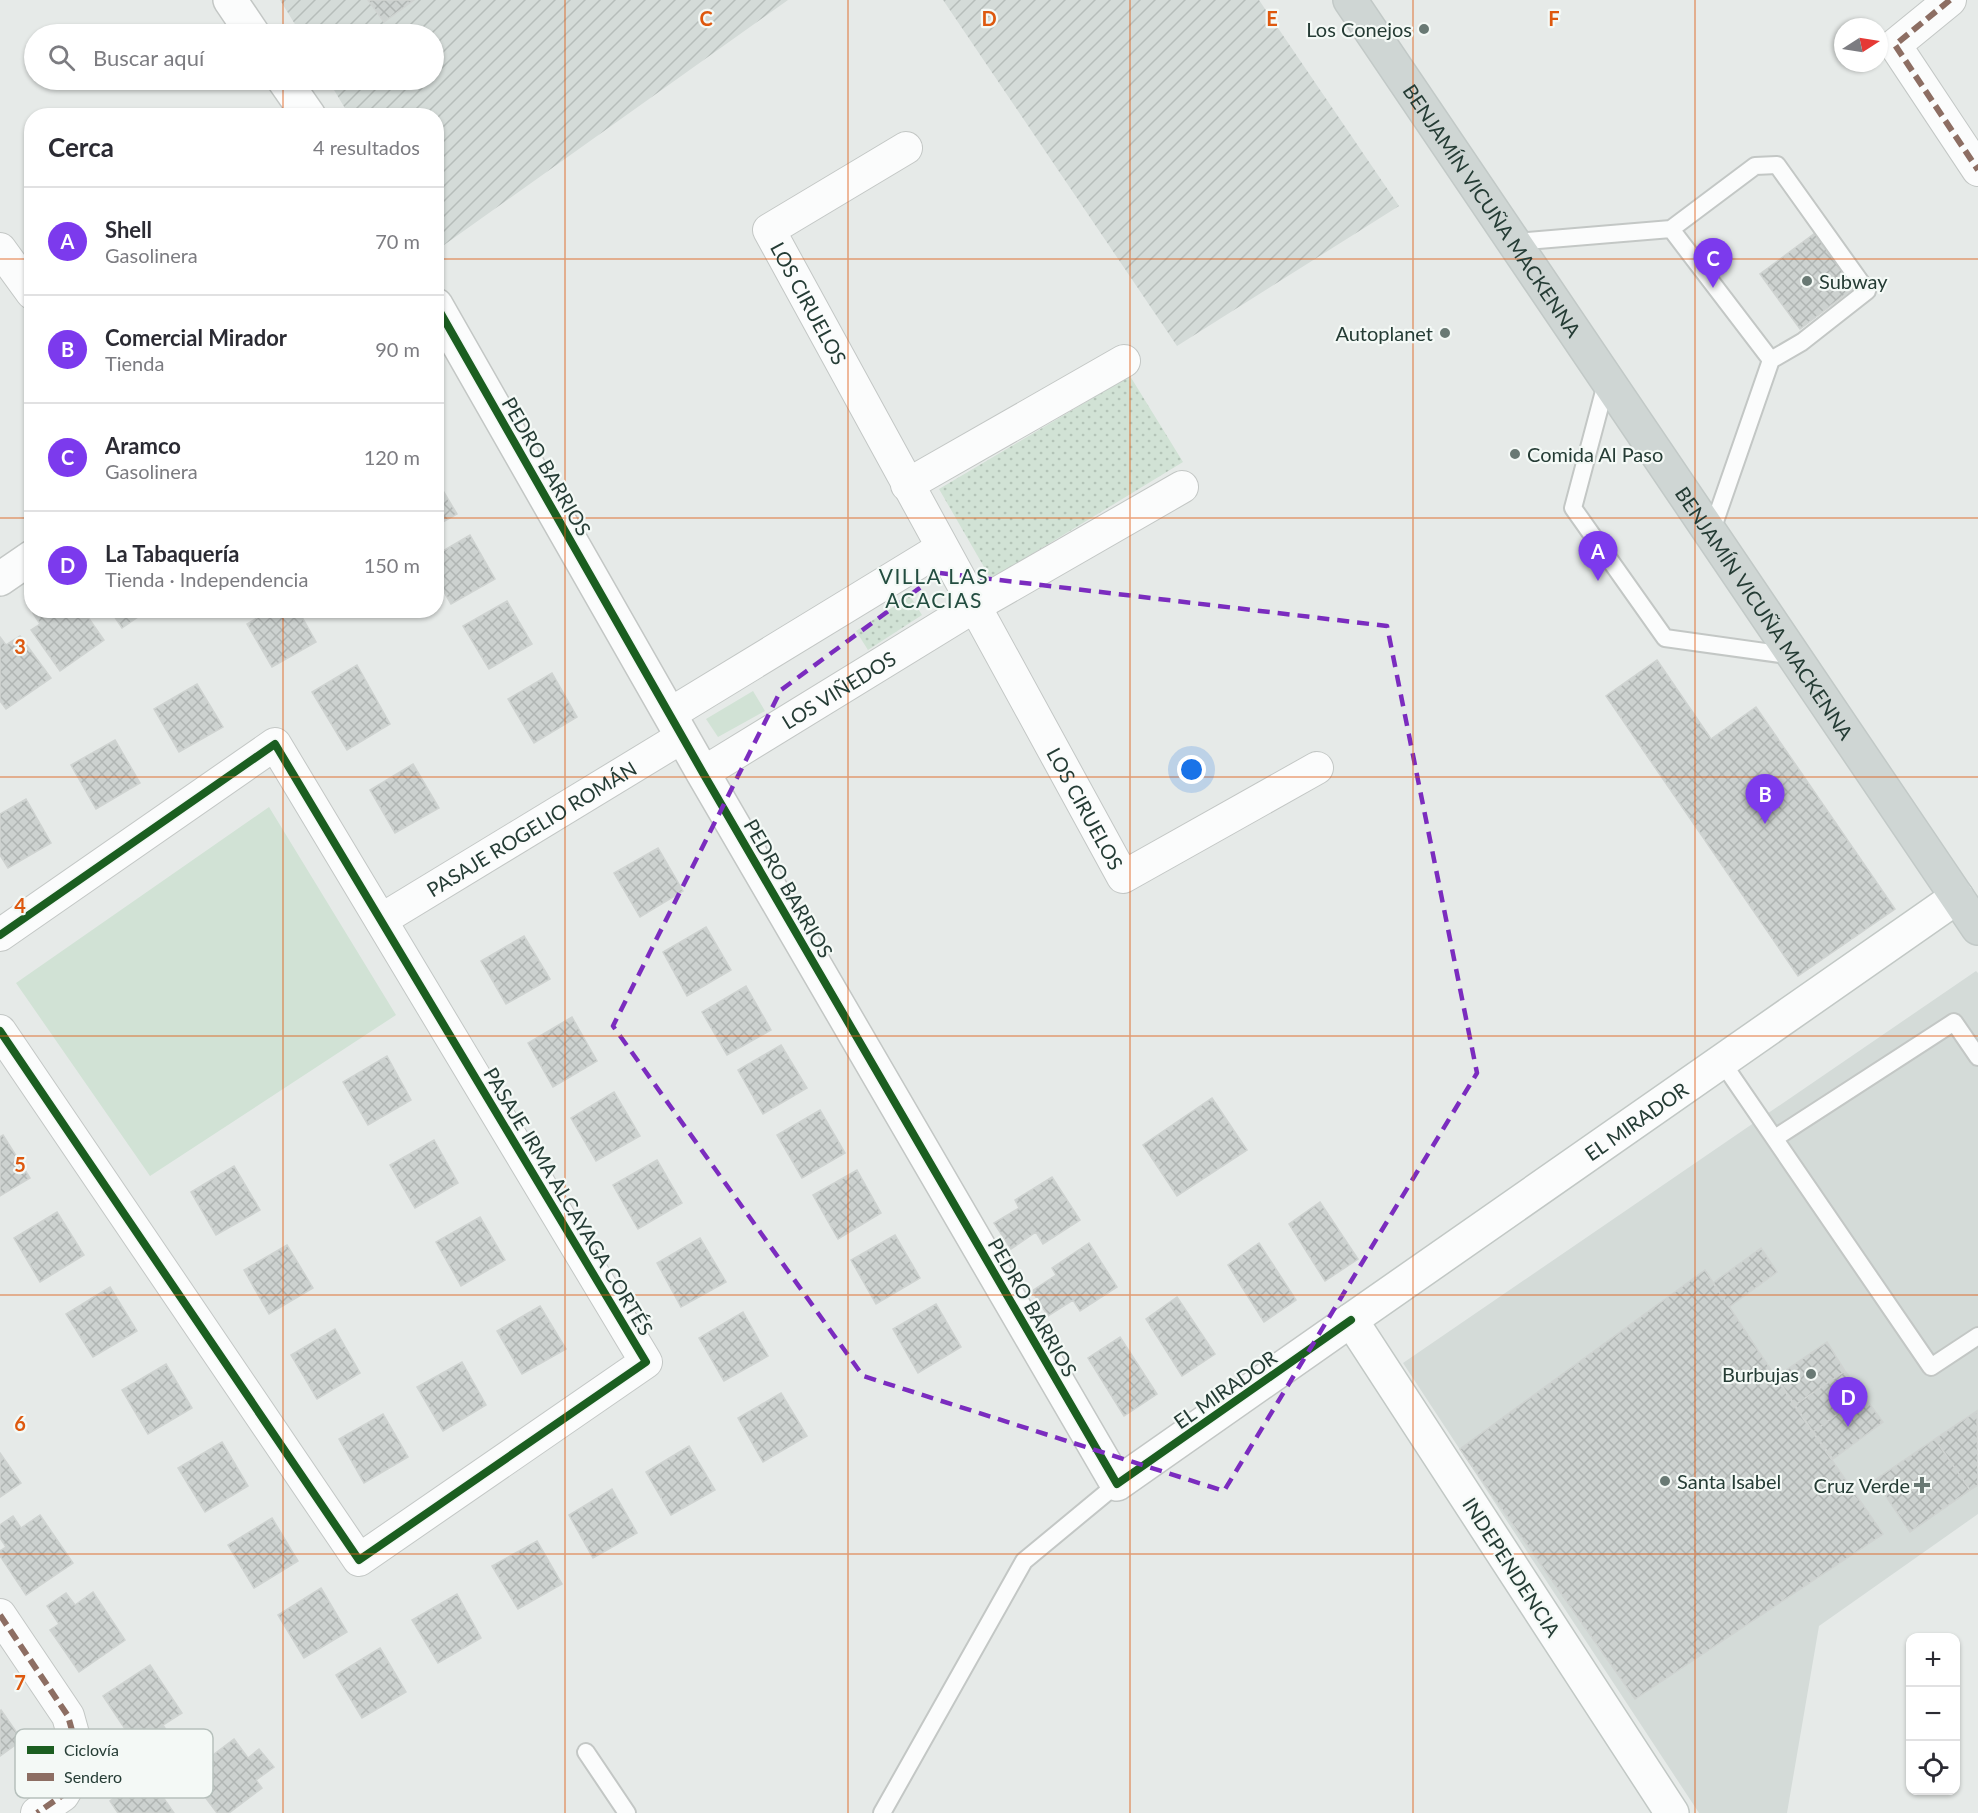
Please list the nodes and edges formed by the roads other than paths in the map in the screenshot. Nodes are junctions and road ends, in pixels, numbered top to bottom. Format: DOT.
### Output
graph roads {
  1 [pos="230,0"];
  2 [pos="1350,0"];
  3 [pos="1950,0"];
  4 [pos="246,24"];
  5 [pos="291,90"];
  6 [pos="303,108"];
  7 [pos="906,148"];
  8 [pos="1978,170"];
  9 [pos="1671,229"];
  10 [pos="1514,242"];
  11 [pos="0,249"];
  12 [pos="24,282"];
  13 [pos="444,319"];
  14 [pos="1771,360"];
  15 [pos="1124,361"];
  16 [pos="1608,380"];
  17 [pos="907,485"];
  18 [pos="1182,487"];
  19 [pos="1711,533"];
  20 [pos="942,548"];
  21 [pos="24,562"];
  22 [pos="0,579"];
  23 [pos="975,606"];
  24 [pos="1794,656"];
  25 [pos="676,726"];
  26 [pos="1317,768"];
  27 [pos="703,773"];
  28 [pos="1968,890"];
  29 [pos="381,920"];
  30 [pos="1978,928"];
  31 [pos="0,936"];
  32 [pos="0,1031"];
  33 [pos="1978,1056"];
  34 [pos="1722,1062"];
  35 [pos="1775,1138"];
  36 [pos="1351,1320"];
  37 [pos="1978,1336"];
  38 [pos="1118,1484"];
  39 [pos="0,1615"];
  40 [pos="72,1729"];
  41 [pos="586,1752"];
  42 [pos="59,1798"];
  43 [pos="37,1813"];
  44 [pos="627,1813"];
  45 [pos="882,1813"];
  46 [pos="1672,1813"];
  1 -- 4 [label="street"];
  2 -- 10 [label="main road, BENJAMÍN VICUÑA MACKENNA"];
  3 -- 8 [label="street"];
  5 -- 6 [label="street"];
  7 -- 17 [label="street, LOS CIRUELOS"];
  9 -- 10 [label="lane"];
  9 -- 14 [label="lane"];
  9 -- 14 [label="lane"];
  10 -- 16 [label="main road, BENJAMÍN VICUÑA MACKENNA"];
  11 -- 12 [label="street"];
  13 -- 25 [label="street, PEDRO BARRIOS"];
  14 -- 19 [label="lane"];
  15 -- 17 [label="street"];
  16 -- 19 [label="main road, BENJAMÍN VICUÑA MACKENNA"];
  16 -- 24 [label="lane"];
  17 -- 20 [label="street, LOS CIRUELOS"];
  18 -- 23 [label="street"];
  19 -- 24 [label="main road, BENJAMÍN VICUÑA MACKENNA"];
  20 -- 23 [label="street, LOS CIRUELOS"];
  20 -- 25 [label="street"];
  21 -- 22 [label="street"];
  23 -- 26 [label="street, LOS CIRUELOS"];
  23 -- 27 [label="street, LOS VIÑEDOS"];
  24 -- 28 [label="main road, BENJAMÍN VICUÑA MACKENNA"];
  25 -- 27 [label="street, PEDRO BARRIOS"];
  25 -- 29 [label="street, PASAJE ROGELIO ROMÁN"];
  27 -- 38 [label="street, PEDRO BARRIOS"];
  28 -- 30 [label="main road, BENJAMÍN VICUÑA MACKENNA"];
  28 -- 34 [label="street, EL MIRADOR"];
  29 -- 31 [label="street, PASAJE IRMA ALCAYAGA CORTÉS"];
  29 -- 32 [label="street, PASAJE IRMA ALCAYAGA CORTÉS"];
  33 -- 35 [label="lane"];
  34 -- 35 [label="lane"];
  34 -- 36 [label="street, EL MIRADOR"];
  35 -- 37 [label="lane"];
  36 -- 38 [label="street, EL MIRADOR"];
  36 -- 46 [label="street, INDEPENDENCIA"];
  38 -- 45 [label="lane"];
  39 -- 40 [label="street"];
  41 -- 44 [label="lane"];
  42 -- 43 [label="street"];
}
